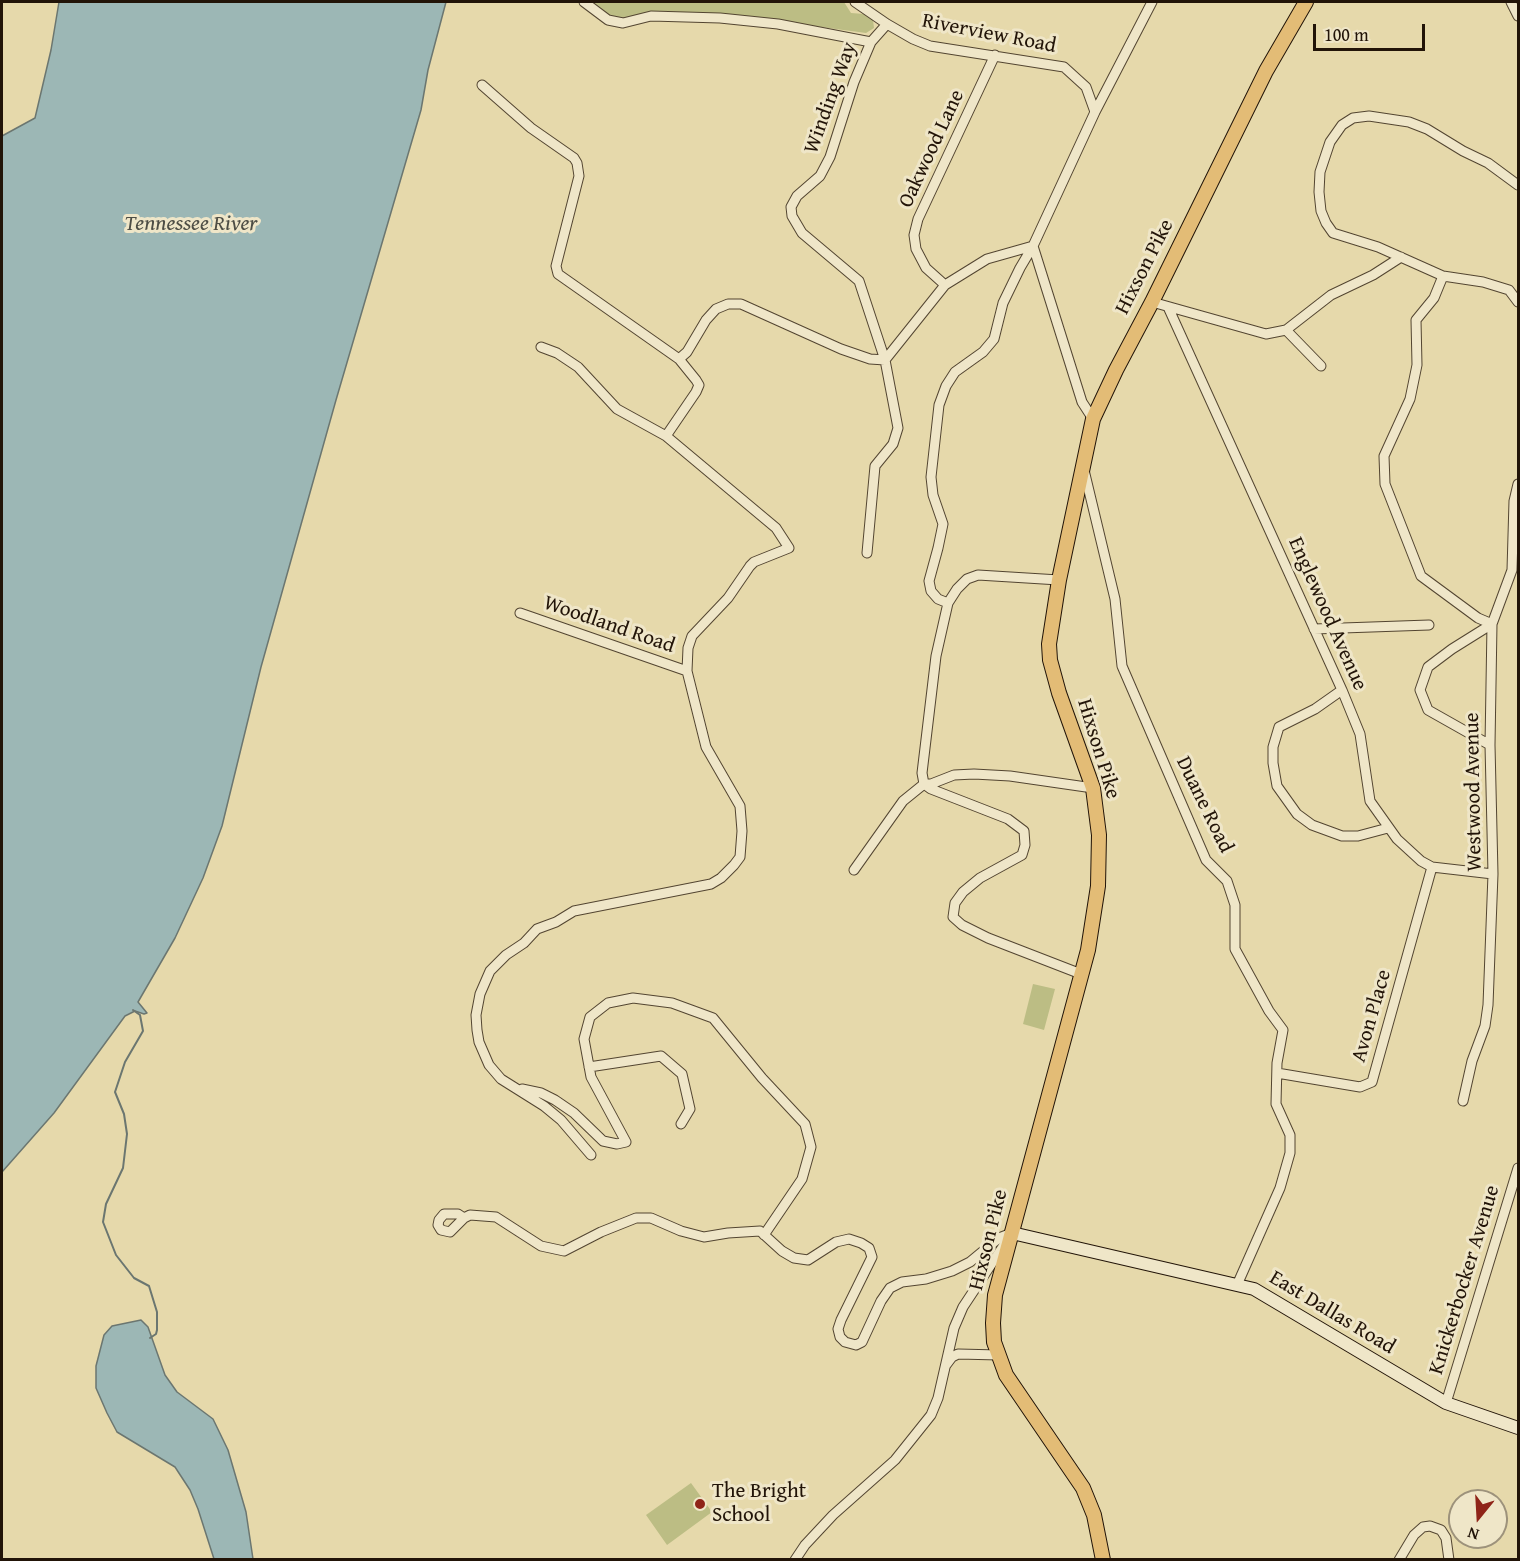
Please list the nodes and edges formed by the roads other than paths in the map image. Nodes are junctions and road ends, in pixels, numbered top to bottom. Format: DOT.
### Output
graph roads {
  1 [pos="584,2"];
  2 [pos="855,2"];
  3 [pos="1152,2"];
  4 [pos="1306,2"];
  5 [pos="1511,2"];
  6 [pos="1518,16"];
  7 [pos="887,24"];
  8 [pos="871,42"];
  9 [pos="995,56"];
  10 [pos="482,85"];
  11 [pos="1095,112"];
  12 [pos="1518,185"];
  13 [pos="1033,246"];
  14 [pos="1401,257"];
  15 [pos="1443,276"];
  16 [pos="945,285"];
  17 [pos="1152,302"];
  18 [pos="1518,302"];
  19 [pos="1168,307"];
  20 [pos="1286,330"];
  21 [pos="541,347"];
  22 [pos="679,359"];
  23 [pos="885,360"];
  24 [pos="1321,366"];
  25 [pos="1093,419"];
  26 [pos="666,436"];
  27 [pos="1082,464"];
  28 [pos="1518,484"];
  29 [pos="867,553"];
  30 [pos="1059,580"];
  31 [pos="948,603"];
  32 [pos="520,613"];
  33 [pos="1492,624"];
  34 [pos="1429,625"];
  35 [pos="1314,629"];
  36 [pos="687,671"];
  37 [pos="1342,690"];
  38 [pos="1490,746"];
  39 [pos="924,784"];
  40 [pos="1093,788"];
  41 [pos="1388,828"];
  42 [pos="1432,867"];
  43 [pos="854,870"];
  44 [pos="1493,874"];
  45 [pos="1081,974"];
  46 [pos="589,1067"];
  47 [pos="1277,1073"];
  48 [pos="515,1087"];
  49 [pos="1463,1101"];
  50 [pos="681,1124"];
  51 [pos="591,1155"];
  52 [pos="1518,1168"];
  53 [pos="464,1218"];
  54 [pos="1012,1233"];
  55 [pos="764,1235"];
  56 [pos="1237,1285"];
  57 [pos="999,1355"];
  58 [pos="946,1365"];
  59 [pos="1446,1403"];
  60 [pos="1518,1428"];
  61 [pos="795,1560"];
  62 [pos="1103,1560"];
  63 [pos="1399,1560"];
  64 [pos="1449,1560"];
  1 -- 8 [label="street"];
  2 -- 7 [label="street, Riverview Road"];
  3 -- 11 [label="street"];
  4 -- 17 [label="main road, Hixson Pike"];
  5 -- 6 [label="street"];
  7 -- 8 [label="street, Winding Way"];
  7 -- 9 [label="street, Riverview Road"];
  8 -- 23 [label="street, Winding Way"];
  9 -- 11 [label="street, Riverview Road"];
  9 -- 16 [label="street, Oakwood Lane"];
  10 -- 22 [label="street"];
  11 -- 13 [label="street"];
  12 -- 14 [label="street"];
  13 -- 16 [label="street"];
  13 -- 25 [label="street"];
  13 -- 31 [label="street"];
  14 -- 15 [label="street"];
  14 -- 20 [label="street"];
  15 -- 18 [label="street"];
  15 -- 33 [label="street"];
  16 -- 23 [label="street"];
  17 -- 19 [label="street"];
  17 -- 25 [label="main road, Hixson Pike"];
  19 -- 20 [label="street"];
  19 -- 35 [label="street, Englewood Avenue"];
  20 -- 24 [label="street"];
  21 -- 26 [label="street"];
  22 -- 23 [label="street"];
  22 -- 26 [label="street"];
  23 -- 29 [label="street"];
  25 -- 27 [label="main road, Hixson Pike"];
  26 -- 36 [label="street"];
  27 -- 30 [label="main road, Hixson Pike"];
  27 -- 47 [label="street, Duane Road"];
  28 -- 33 [label="street, Westwood Avenue"];
  30 -- 31 [label="street"];
  30 -- 40 [label="main road, Hixson Pike"];
  31 -- 39 [label="street"];
  32 -- 36 [label="street, Woodland Road"];
  33 -- 38 [label="street, Westwood Avenue"];
  33 -- 38 [label="street"];
  34 -- 35 [label="street"];
  35 -- 37 [label="street, Englewood Avenue"];
  36 -- 48 [label="street"];
  37 -- 41 [label="street, Englewood Avenue"];
  37 -- 41 [label="street"];
  38 -- 44 [label="street, Westwood Avenue"];
  39 -- 40 [label="street"];
  39 -- 43 [label="street"];
  39 -- 45 [label="street"];
  40 -- 45 [label="main road, Hixson Pike"];
  41 -- 42 [label="street, Englewood Avenue"];
  42 -- 44 [label="street, Englewood Avenue"];
  42 -- 47 [label="street, Avon Place"];
  44 -- 49 [label="street, Westwood Avenue"];
  45 -- 54 [label="main road, Hixson Pike"];
  46 -- 48 [label="street"];
  46 -- 50 [label="street"];
  46 -- 55 [label="street"];
  47 -- 56 [label="street, Duane Road"];
  48 -- 51 [label="street"];
  52 -- 59 [label="street, Knickerbocker Avenue"];
  53 -- 55 [label="street"];
  54 -- 55 [label="street"];
  54 -- 56 [label="street, East Dallas Road"];
  54 -- 57 [label="main road, Hixson Pike"];
  54 -- 58 [label="street"];
  56 -- 59 [label="street, East Dallas Road"];
  57 -- 58 [label="street"];
  57 -- 62 [label="main road, Hixson Pike"];
  58 -- 61 [label="street"];
  59 -- 60 [label="street, East Dallas Road"];
  63 -- 64 [label="street"];
}
